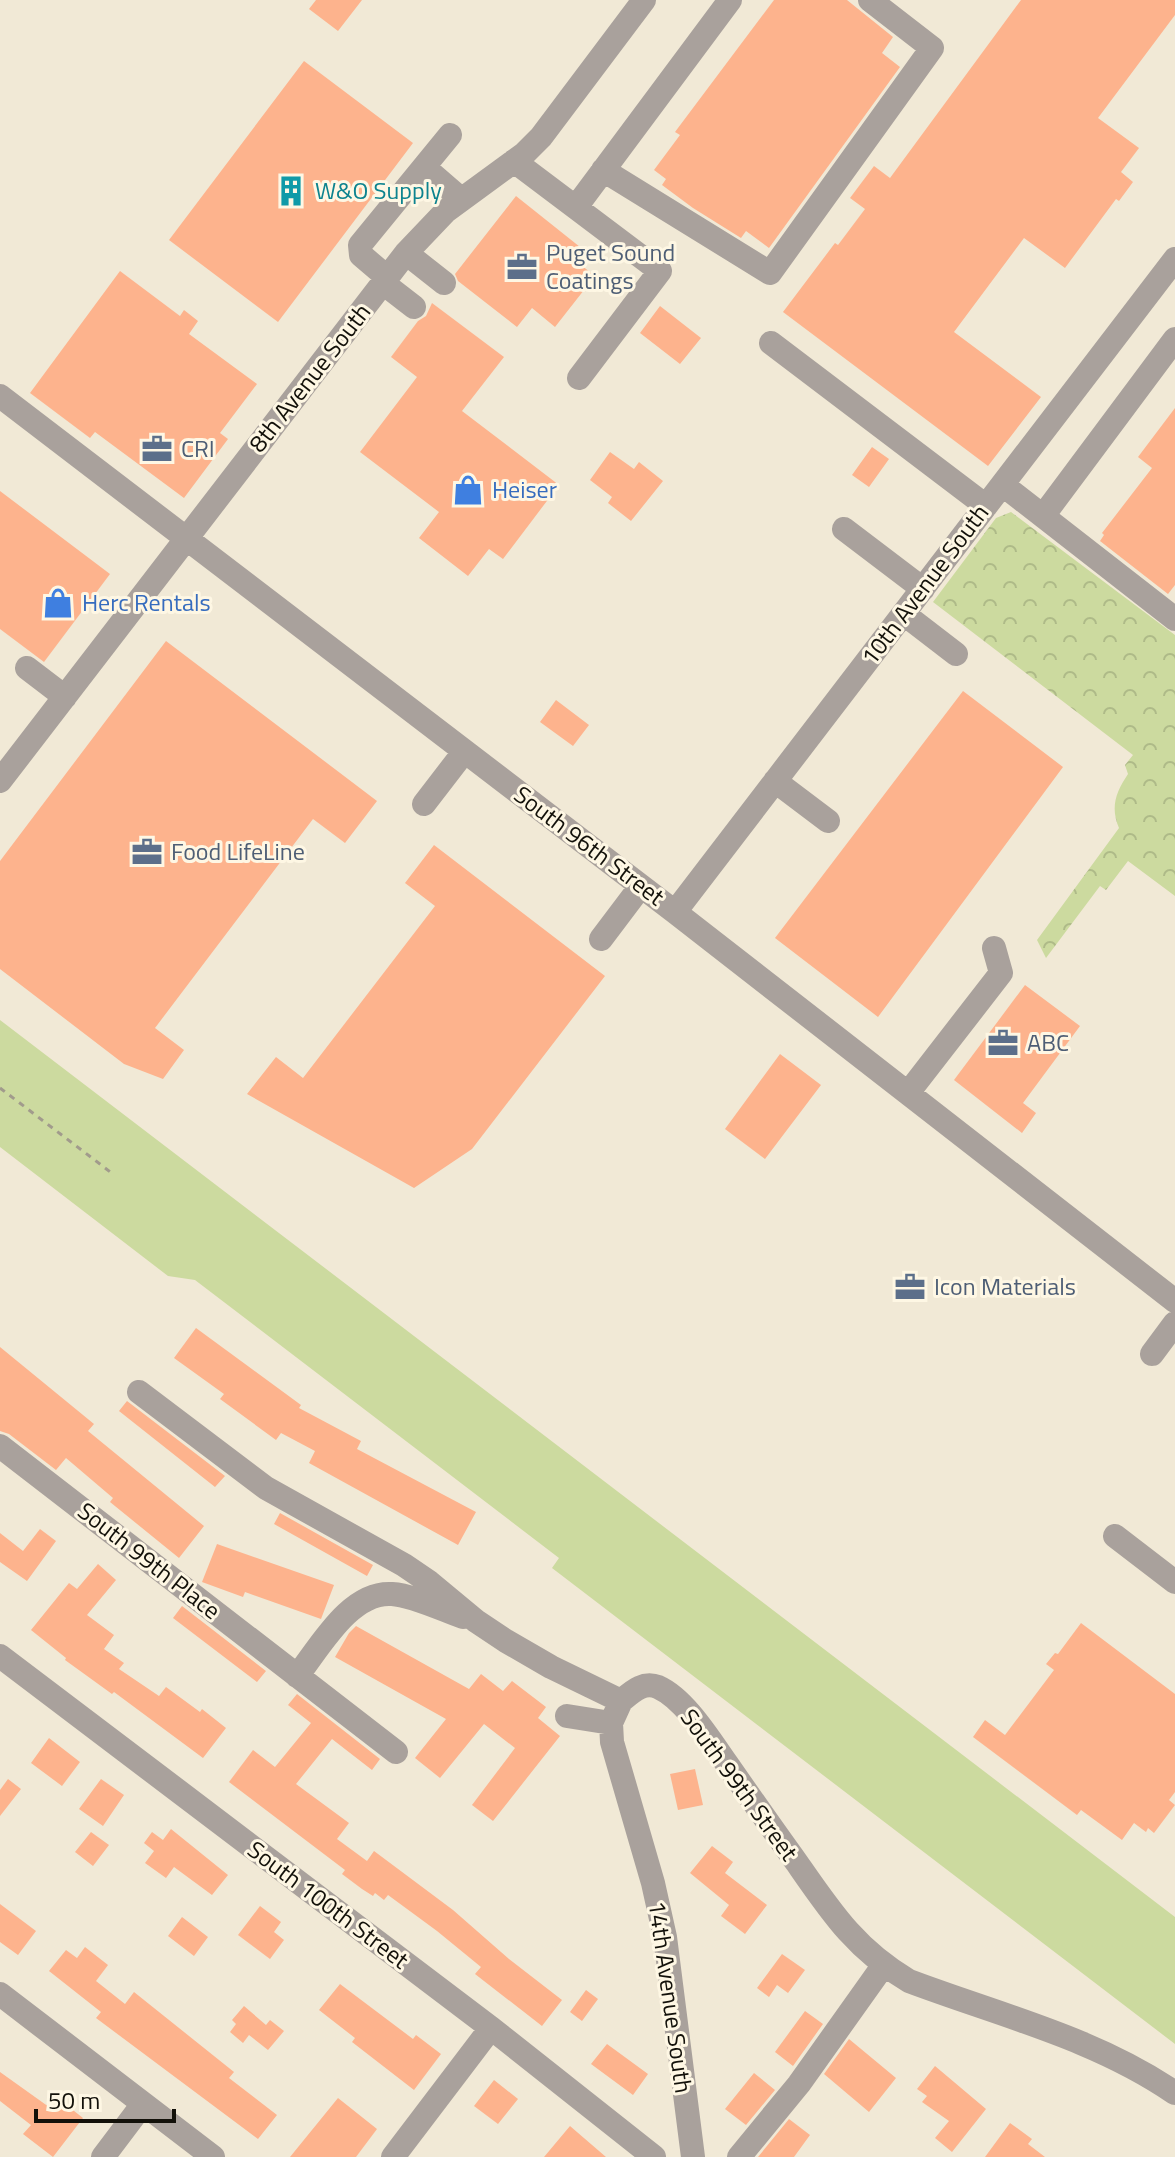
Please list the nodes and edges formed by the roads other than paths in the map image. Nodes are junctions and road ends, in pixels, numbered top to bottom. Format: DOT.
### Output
graph roads {
  1 [pos="644,0"];
  2 [pos="730,0"];
  3 [pos="870,0"];
  4 [pos="450,135"];
  5 [pos="514,161"];
  6 [pos="424,167"];
  7 [pos="603,170"];
  8 [pos="461,199"];
  9 [pos="576,207"];
  10 [pos="406,253"];
  11 [pos="1175,259"];
  12 [pos="386,280"];
  13 [pos="444,283"];
  14 [pos="414,307"];
  15 [pos="1175,339"];
  16 [pos="771,343"];
  17 [pos="579,378"];
  18 [pos="0,396"];
  19 [pos="1003,485"];
  20 [pos="986,506"];
  21 [pos="1043,516"];
  22 [pos="844,529"];
  23 [pos="186,540"];
  24 [pos="923,589"];
  25 [pos="904,614"];
  26 [pos="1175,619"];
  27 [pos="956,654"];
  28 [pos="27,668"];
  29 [pos="65,697"];
  30 [pos="464,752"];
  31 [pos="2,775"];
  32 [pos="775,781"];
  33 [pos="424,804"];
  34 [pos="828,821"];
  35 [pos="641,886"];
  36 [pos="675,912"];
  37 [pos="601,939"];
  38 [pos="994,948"];
  39 [pos="908,1093"];
  40 [pos="1175,1301"];
  41 [pos="1175,1323"];
  42 [pos="1152,1354"];
  43 [pos="139,1392"];
  44 [pos="0,1446"];
  45 [pos="1115,1536"];
  46 [pos="1175,1582"];
  47 [pos="476,1621"];
  48 [pos="0,1656"];
  49 [pos="297,1676"];
  50 [pos="621,1701"];
  51 [pos="567,1716"];
  52 [pos="611,1723"];
  53 [pos="396,1752"];
  54 [pos="883,1966"];
  55 [pos="0,1994"];
  56 [pos="491,2028"];
  57 [pos="1175,2093"];
  58 [pos="143,2104"];
  59 [pos="103,2157"];
  60 [pos="213,2157"];
  61 [pos="393,2157"];
  62 [pos="654,2157"];
  63 [pos="693,2157"];
  64 [pos="739,2157"];
  1 -- 5 [label="street, 8th Avenue South"];
  2 -- 7 [label="street"];
  3 -- 7 [label="street"];
  4 -- 6 [label="street"];
  5 -- 8 [label="street, 8th Avenue South"];
  5 -- 9 [label="street"];
  6 -- 8 [label="street"];
  6 -- 12 [label="street"];
  7 -- 9 [label="street"];
  8 -- 10 [label="street, 8th Avenue South"];
  9 -- 17 [label="street"];
  10 -- 12 [label="street, 8th Avenue South"];
  10 -- 13 [label="street"];
  11 -- 19 [label="street, 10th Avenue South"];
  12 -- 14 [label="street"];
  12 -- 23 [label="street, 8th Avenue South"];
  15 -- 21 [label="street"];
  16 -- 20 [label="street"];
  18 -- 23 [label="street, South 96th Street"];
  19 -- 20 [label="street, 10th Avenue South"];
  19 -- 21 [label="street"];
  20 -- 24 [label="street, 10th Avenue South"];
  21 -- 26 [label="street"];
  22 -- 24 [label="street"];
  23 -- 29 [label="street, 8th Avenue South"];
  23 -- 30 [label="street, South 96th Street"];
  24 -- 25 [label="street, 10th Avenue South"];
  25 -- 27 [label="street"];
  25 -- 32 [label="street, 10th Avenue South"];
  28 -- 29 [label="street"];
  29 -- 31 [label="street, 8th Avenue South"];
  30 -- 33 [label="street"];
  30 -- 35 [label="street, South 96th Street"];
  32 -- 34 [label="street"];
  32 -- 36 [label="street, 10th Avenue South"];
  35 -- 36 [label="street, South 96th Street"];
  35 -- 37 [label="street"];
  36 -- 39 [label="street, South 96th Street"];
  38 -- 39 [label="street"];
  39 -- 40 [label="street, South 96th Street"];
  41 -- 42 [label="street"];
  43 -- 47 [label="street"];
  44 -- 49 [label="street, South 99th Place"];
  45 -- 46 [label="street"];
  47 -- 49 [label="street"];
  47 -- 50 [label="street"];
  48 -- 56 [label="street, South 100th Street"];
  49 -- 53 [label="street, South 99th Place"];
  50 -- 52 [label="street"];
  50 -- 54 [label="street, South 99th Street"];
  51 -- 52 [label="street"];
  52 -- 63 [label="street, 14th Avenue South"];
  54 -- 57 [label="street, South 99th Street"];
  54 -- 64 [label="street"];
  55 -- 58 [label="street"];
  56 -- 61 [label="street"];
  56 -- 62 [label="street, South 100th Street"];
  58 -- 59 [label="street"];
  58 -- 60 [label="street"];
}
